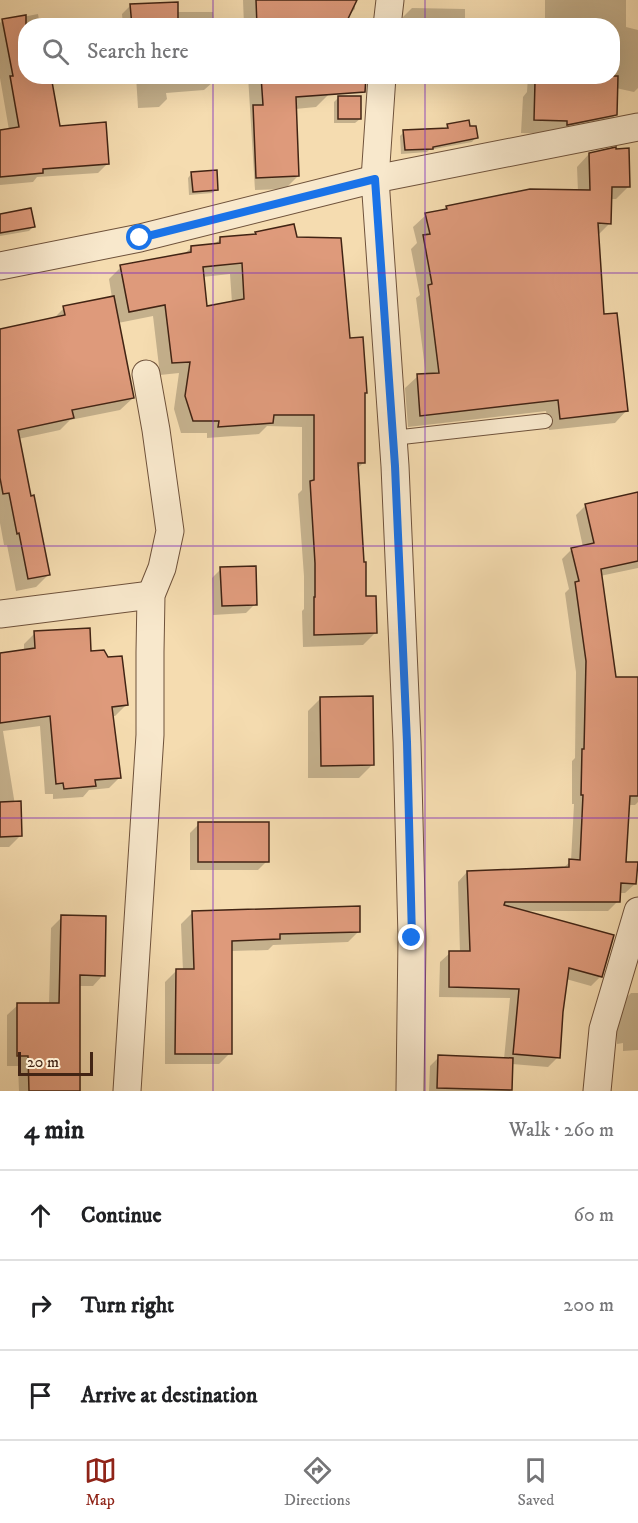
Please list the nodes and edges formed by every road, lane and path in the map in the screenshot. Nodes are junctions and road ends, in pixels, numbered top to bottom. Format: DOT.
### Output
graph roads {
  1 [pos="390,0"];
  2 [pos="388,18"];
  3 [pos="381,84"];
  4 [pos="638,127"];
  5 [pos="375,179"];
  6 [pos="0,266"];
  7 [pos="146,374"];
  8 [pos="545,421"];
  9 [pos="393,438"];
  10 [pos="151,595"];
  11 [pos="0,614"];
  12 [pos="638,911"];
  13 [pos="127,1091"];
  14 [pos="410,1091"];
  15 [pos="597,1091"];
  1 -- 2 [label="street"];
  3 -- 5 [label="street"];
  4 -- 5 [label="street"];
  5 -- 6 [label="street"];
  5 -- 9 [label="street"];
  7 -- 10 [label="street"];
  8 -- 9 [label="lane"];
  9 -- 14 [label="street"];
  10 -- 11 [label="street"];
  10 -- 13 [label="street"];
  12 -- 15 [label="street"];
}
